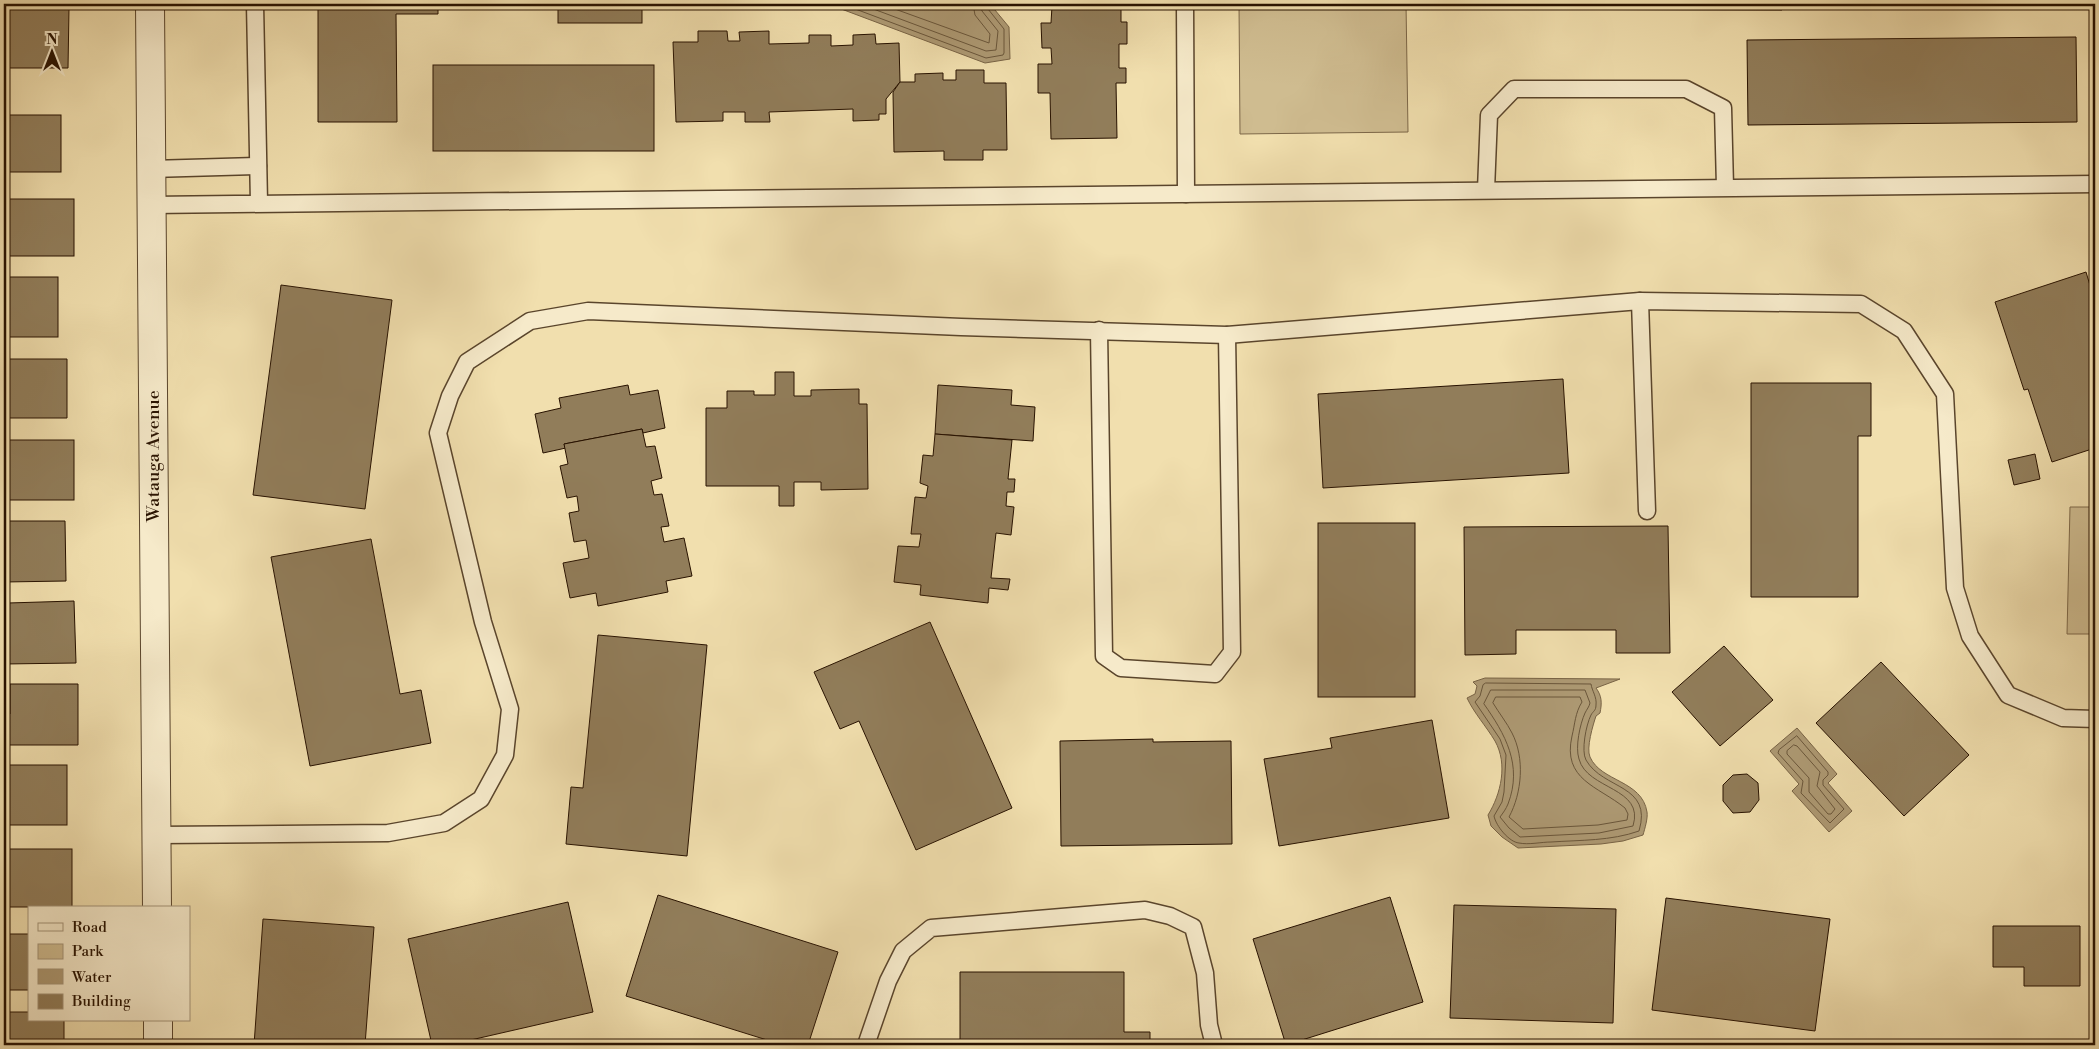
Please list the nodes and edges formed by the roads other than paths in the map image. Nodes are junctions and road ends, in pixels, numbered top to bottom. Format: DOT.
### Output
graph roads {
  1 [pos="150,4"];
  2 [pos="255,4"];
  3 [pos="1186,4"];
  4 [pos="258,166"];
  5 [pos="151,169"];
  6 [pos="2095,184"];
  7 [pos="1726,188"];
  8 [pos="1486,190"];
  9 [pos="1186,194"];
  10 [pos="259,203"];
  11 [pos="151,205"];
  12 [pos="1640,301"];
  13 [pos="1100,330"];
  14 [pos="1227,335"];
  15 [pos="1647,511"];
  16 [pos="2095,719"];
  17 [pos="157,835"];
  18 [pos="157,906"];
  19 [pos="158,1022"];
  20 [pos="158,1045"];
  21 [pos="866,1045"];
  22 [pos="1214,1045"];
  1 -- 5 [label="street, Watauga Avenue"];
  2 -- 4 [label="lane"];
  3 -- 9 [label="lane"];
  4 -- 5 [label="lane"];
  4 -- 10 [label="lane"];
  5 -- 11 [label="street, Watauga Avenue"];
  6 -- 7 [label="lane"];
  7 -- 8 [label="lane"];
  7 -- 8 [label="lane"];
  8 -- 9 [label="lane"];
  9 -- 10 [label="lane"];
  10 -- 11 [label="lane"];
  11 -- 17 [label="street, Watauga Avenue"];
  12 -- 14 [label="lane"];
  12 -- 15 [label="lane"];
  12 -- 16 [label="lane"];
  13 -- 14 [label="lane"];
  13 -- 14 [label="lane"];
  13 -- 17 [label="lane"];
  17 -- 18 [label="street, Watauga Avenue"];
  19 -- 20 [label="street"];
  21 -- 22 [label="lane"];
}
